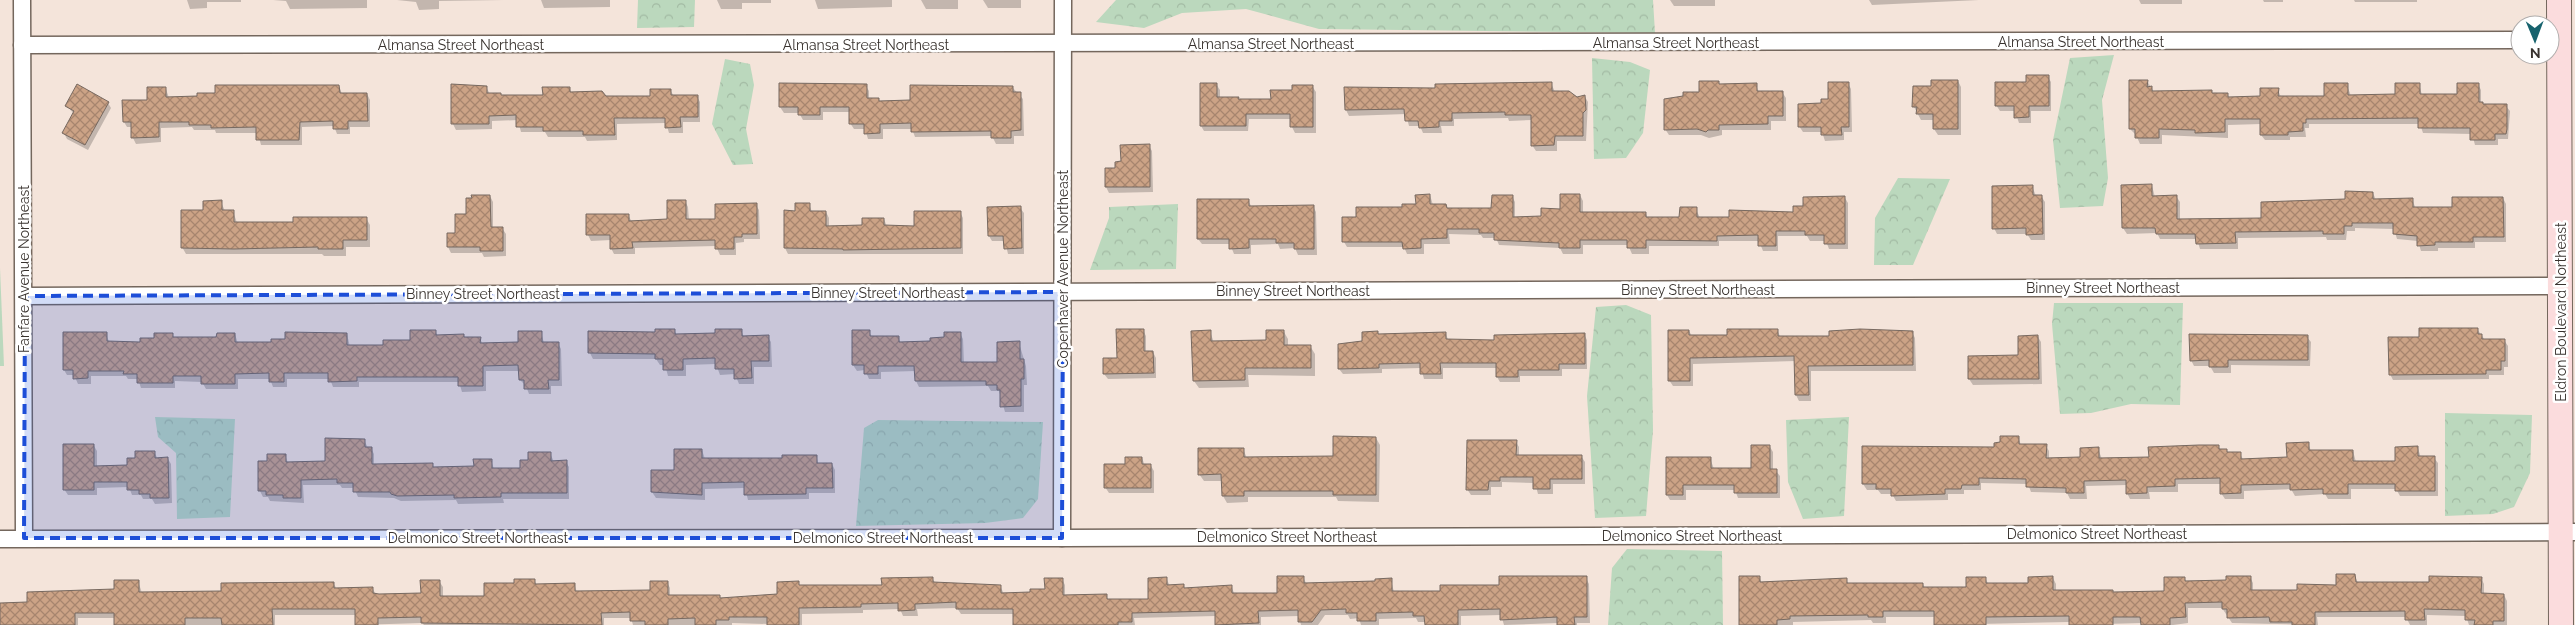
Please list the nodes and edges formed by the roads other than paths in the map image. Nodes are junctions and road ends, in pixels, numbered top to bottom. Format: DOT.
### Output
graph roads {
  1 [pos="22,0"];
  2 [pos="1063,0"];
  3 [pos="2559,0"];
  4 [pos="2558,15"];
  5 [pos="2510,40"];
  6 [pos="22,45"];
  7 [pos="1064,45"];
  8 [pos="2556,65"];
  9 [pos="2561,286"];
  10 [pos="1063,292"];
  11 [pos="25,296"];
  12 [pos="2568,532"];
  13 [pos="24,538"];
  14 [pos="1062,538"];
  15 [pos="0,539"];
  16 [pos="2561,625"];
  1 -- 6 [label="street, Fanfare Avenue Northeast"];
  2 -- 7 [label="street, Copenhaver Avenue Northeast"];
  3 -- 4 [label="street, Eldron Boulevard Northeast"];
  5 -- 7 [label="street, Almansa Street Northeast"];
  6 -- 7 [label="street, Almansa Street Northeast"];
  6 -- 11 [label="street, Fanfare Avenue Northeast"];
  7 -- 10 [label="street, Copenhaver Avenue Northeast"];
  8 -- 9 [label="street, Eldron Boulevard Northeast"];
  9 -- 10 [label="street, Binney Street Northeast"];
  9 -- 12 [label="street, Eldron Boulevard Northeast"];
  10 -- 11 [label="street, Binney Street Northeast"];
  10 -- 14 [label="street, Copenhaver Avenue Northeast"];
  11 -- 13 [label="street, Fanfare Avenue Northeast"];
  12 -- 14 [label="street, Delmonico Street Northeast"];
  12 -- 16 [label="street, Eldron Boulevard Northeast"];
  13 -- 14 [label="street, Delmonico Street Northeast"];
  13 -- 15 [label="street, Delmonico Street Northeast"];
}
